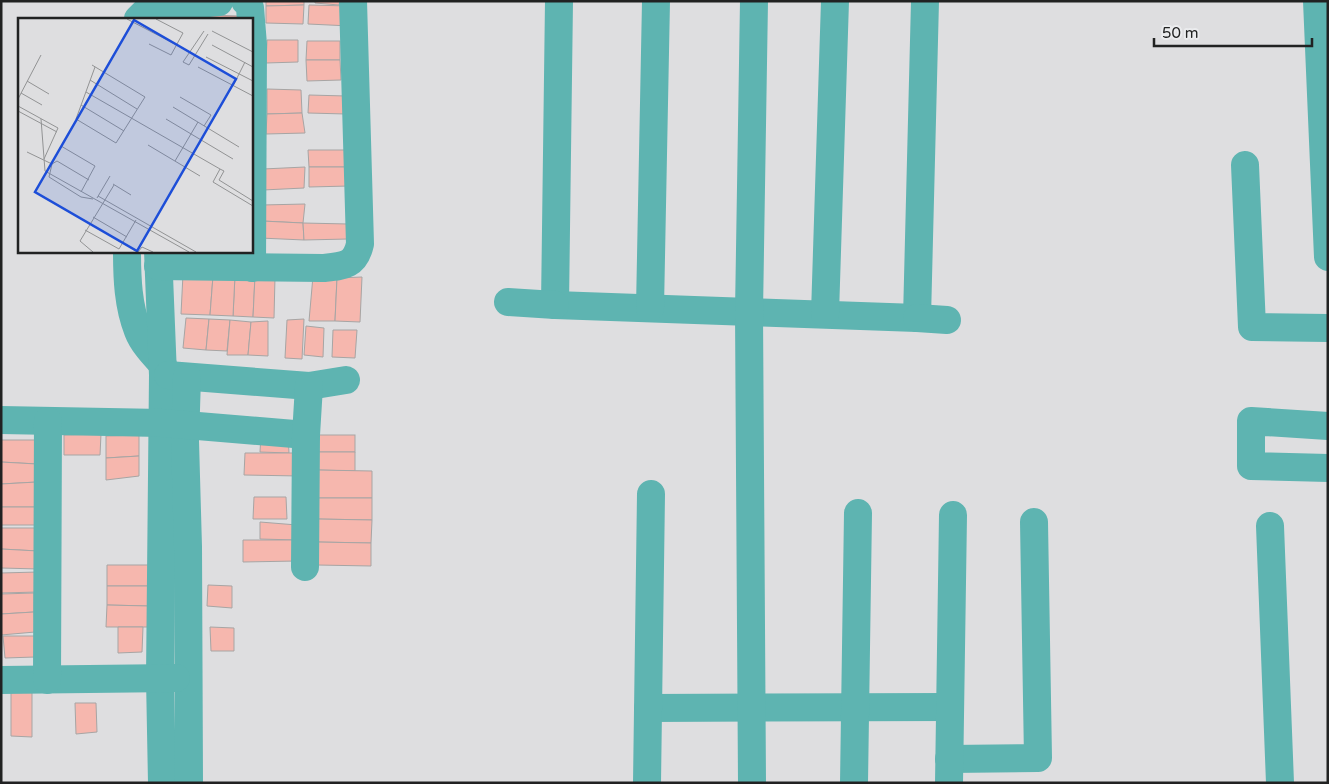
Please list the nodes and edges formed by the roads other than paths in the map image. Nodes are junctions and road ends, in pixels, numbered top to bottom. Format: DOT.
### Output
graph roads {
  1 [pos="218,1"];
  2 [pos="227,1"];
  3 [pos="245,1"];
  4 [pos="353,1"];
  5 [pos="559,1"];
  6 [pos="656,1"];
  7 [pos="754,1"];
  8 [pos="835,1"];
  9 [pos="925,1"];
  10 [pos="1317,1"];
  11 [pos="151,12"];
  12 [pos="251,18"];
  13 [pos="252,33"];
  14 [pos="1245,165"];
  15 [pos="126,252"];
  16 [pos="1328,257"];
  17 [pos="158,259"];
  18 [pos="252,268"];
  19 [pos="508,302"];
  20 [pos="555,305"];
  21 [pos="650,308"];
  22 [pos="749,312"];
  23 [pos="825,314"];
  24 [pos="917,318"];
  25 [pos="947,320"];
  26 [pos="1328,328"];
  27 [pos="171,372"];
  28 [pos="346,380"];
  29 [pos="309,386"];
  30 [pos="1,420"];
  31 [pos="48,422"];
  32 [pos="174,424"];
  33 [pos="1328,426"];
  34 [pos="306,435"];
  35 [pos="1328,468"];
  36 [pos="651,494"];
  37 [pos="858,513"];
  38 [pos="953,515"];
  39 [pos="1034,522"];
  40 [pos="1270,526"];
  41 [pos="305,567"];
  42 [pos="160,678"];
  43 [pos="188,678"];
  44 [pos="1,680"];
  45 [pos="47,680"];
  46 [pos="648,708"];
  47 [pos="752,708"];
  48 [pos="856,708"];
  49 [pos="950,708"];
  50 [pos="949,771"];
  51 [pos="162,783"];
  52 [pos="189,783"];
  53 [pos="647,783"];
  54 [pos="752,783"];
  55 [pos="854,783"];
  56 [pos="1280,783"];
  1 -- 2 [label="street"];
  1 -- 11 [label="street"];
  3 -- 12 [label="street"];
  4 -- 18 [label="street"];
  5 -- 20 [label="street"];
  6 -- 21 [label="street"];
  7 -- 22 [label="street"];
  8 -- 23 [label="street"];
  9 -- 24 [label="street"];
  10 -- 16 [label="street"];
  13 -- 18 [label="street"];
  14 -- 26 [label="street"];
  15 -- 27 [label="street"];
  17 -- 18 [label="street"];
  17 -- 27 [label="street"];
  19 -- 20 [label="street"];
  20 -- 21 [label="street"];
  21 -- 22 [label="street"];
  22 -- 23 [label="street"];
  22 -- 47 [label="street"];
  23 -- 24 [label="street"];
  24 -- 25 [label="street"];
  27 -- 29 [label="street"];
  27 -- 32 [label="street"];
  28 -- 29 [label="street"];
  29 -- 34 [label="street"];
  30 -- 31 [label="street"];
  31 -- 32 [label="street"];
  31 -- 45 [label="street"];
  32 -- 34 [label="street"];
  32 -- 42 [label="street"];
  32 -- 43 [label="street"];
  33 -- 35 [label="street"];
  34 -- 41 [label="street"];
  36 -- 46 [label="street"];
  37 -- 48 [label="street"];
  38 -- 49 [label="street"];
  39 -- 50 [label="street"];
  40 -- 56 [label="street"];
  42 -- 43 [label="street"];
  42 -- 45 [label="street"];
  42 -- 51 [label="street"];
  43 -- 52 [label="street"];
  44 -- 45 [label="street"];
  46 -- 47 [label="street"];
  46 -- 53 [label="street"];
  47 -- 48 [label="street"];
  47 -- 54 [label="street"];
  48 -- 49 [label="street"];
  48 -- 55 [label="street"];
  49 -- 50 [label="street"];
}
